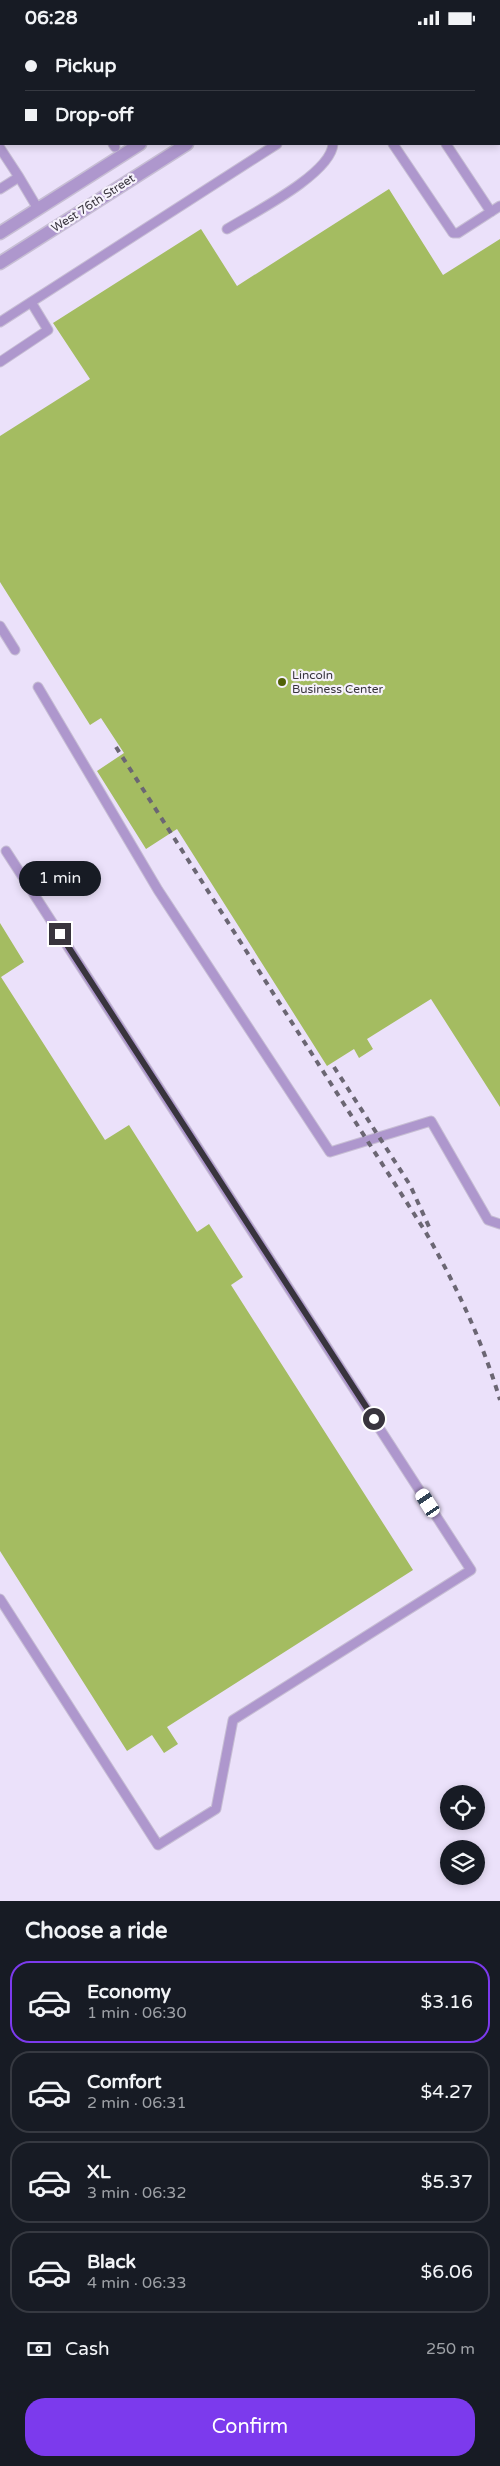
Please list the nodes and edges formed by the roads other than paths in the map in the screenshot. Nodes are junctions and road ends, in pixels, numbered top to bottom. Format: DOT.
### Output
graph roads {
  1 [pos="138,145"];
  2 [pos="185,145"];
  3 [pos="274,145"];
  4 [pos="333,145"];
  5 [pos="394,145"];
  6 [pos="447,145"];
  7 [pos="0,148"];
  8 [pos="19,177"];
  9 [pos="0,189"];
  10 [pos="500,206"];
  11 [pos="38,209"];
  12 [pos="491,213"];
  13 [pos="227,229"];
  14 [pos="0,233"];
  15 [pos="0,263"];
  16 [pos="31,302"];
  17 [pos="0,322"];
  18 [pos="0,362"];
  19 [pos="0,626"];
  20 [pos="15,650"];
  21 [pos="38,687"];
  22 [pos="6,851"];
  23 [pos="500,1224"];
  24 [pos="0,1599"];
  1 -- 11 [label="street, West 76th Street"];
  2 -- 15 [label="street, West 76th Street"];
  3 -- 16 [label="lane"];
  4 -- 13 [label="lane"];
  5 -- 12 [label="lane"];
  6 -- 12 [label="lane"];
  7 -- 8 [label="lane"];
  8 -- 9 [label="lane"];
  8 -- 11 [label="lane"];
  10 -- 12 [label="lane"];
  11 -- 14 [label="street, West 76th Street"];
  16 -- 17 [label="lane"];
  16 -- 18 [label="lane"];
  19 -- 20 [label="lane"];
  21 -- 23 [label="lane"];
  22 -- 24 [label="lane"];
}
